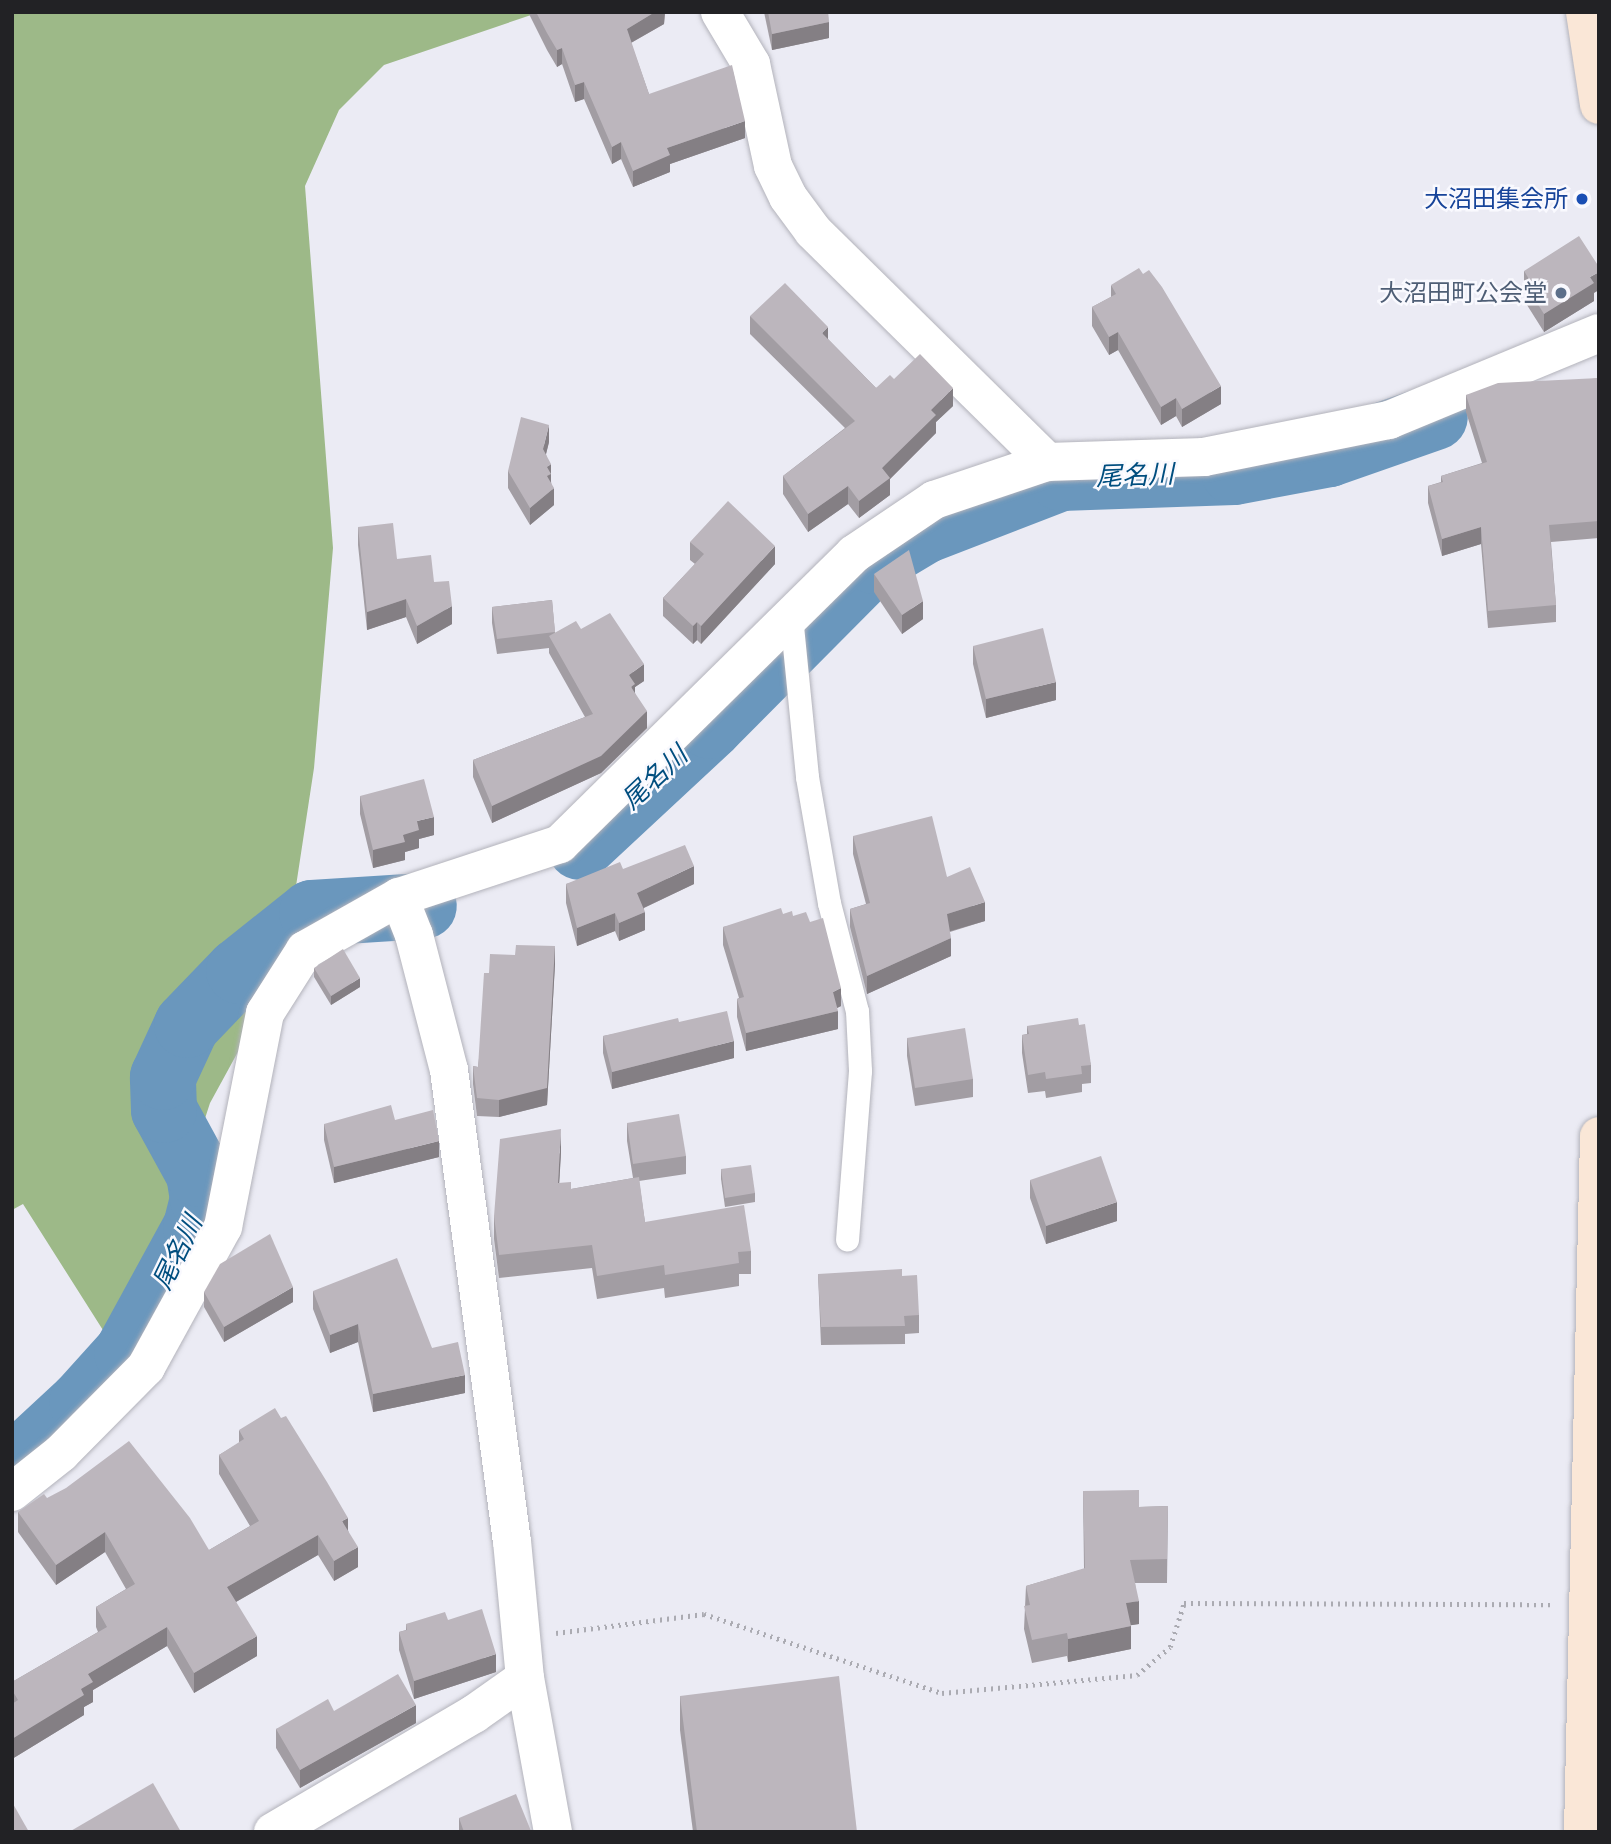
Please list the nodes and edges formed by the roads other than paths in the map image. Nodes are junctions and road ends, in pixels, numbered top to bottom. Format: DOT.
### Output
graph roads {
  1 [pos="720,12"];
  2 [pos="1586,12"];
  3 [pos="1599,105"];
  4 [pos="1599,332"];
  5 [pos="1047,462"];
  6 [pos="791,616"];
  7 [pos="399,897"];
  8 [pos="1599,1136"];
  9 [pos="848,1240"];
  10 [pos="12,1492"];
  11 [pos="525,1678"];
  12 [pos="273,1832"];
  13 [pos="553,1832"];
  14 [pos="1583,1832"];
  1 -- 5 [label="street"];
  2 -- 3 [label="street"];
  4 -- 5 [label="street"];
  5 -- 6 [label="street"];
  6 -- 7 [label="street"];
  6 -- 9 [label="lane"];
  7 -- 10 [label="street"];
  7 -- 11 [label="street"];
  8 -- 14 [label="street"];
  11 -- 12 [label="street"];
  11 -- 13 [label="street"];
}
